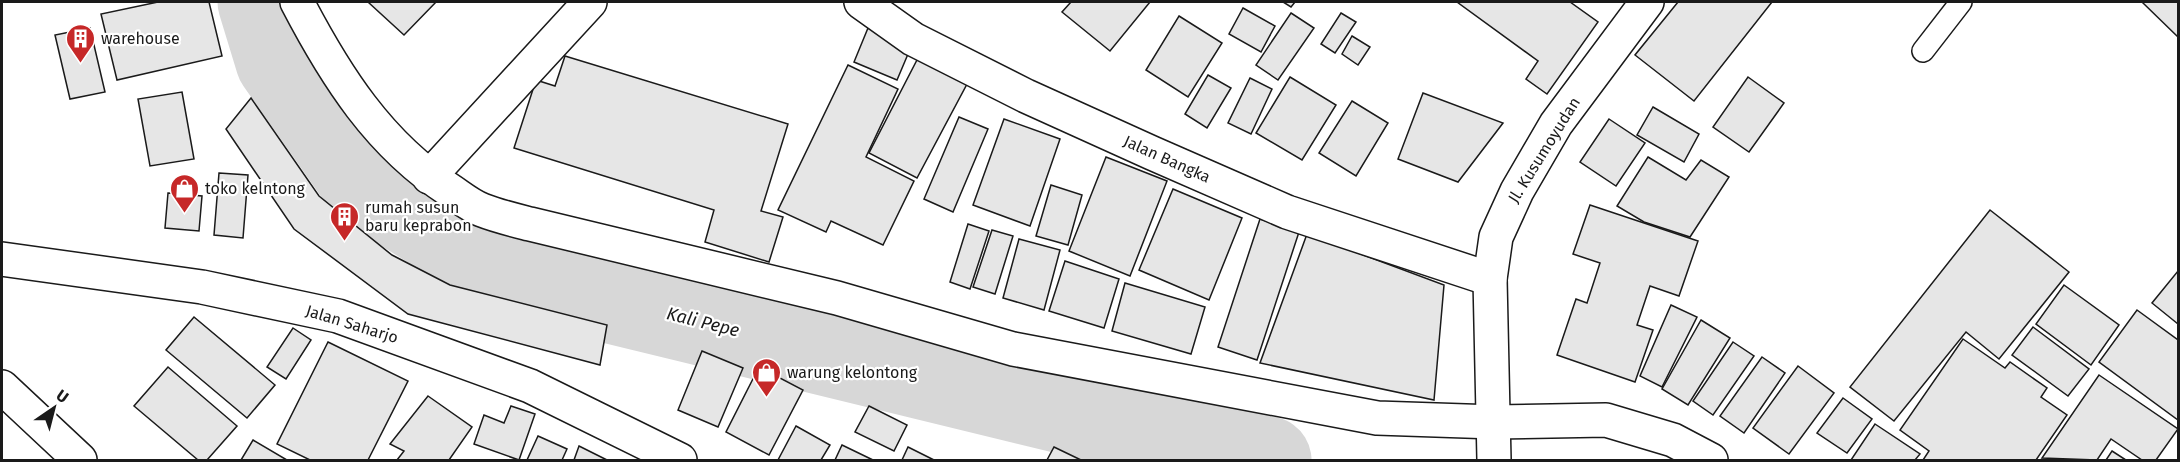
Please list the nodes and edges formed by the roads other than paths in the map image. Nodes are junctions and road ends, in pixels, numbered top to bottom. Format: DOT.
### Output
graph roads {
  1 [pos="297,2"];
  2 [pos="590,2"];
  3 [pos="861,2"];
  4 [pos="1647,2"];
  5 [pos="1960,2"];
  6 [pos="1923,51"];
  7 [pos="429,177"];
  8 [pos="2,259"];
  9 [pos="1491,279"];
  10 [pos="2,387"];
  11 [pos="1494,441"];
  12 [pos="80,460"];
  13 [pos="681,460"];
  14 [pos="1711,460"];
  1 -- 7 [label="street"];
  2 -- 7 [label="street"];
  3 -- 9 [label="street, Jalan Bangka"];
  4 -- 9 [label="street, Jl. Kusumoyudan"];
  5 -- 6 [label="lane"];
  7 -- 11 [label="street"];
  8 -- 13 [label="street, Jalan Saharjo"];
  9 -- 11 [label="street, Jl. Kusumoyudan"];
  10 -- 12 [label="street"];
  11 -- 14 [label="street"];
}
